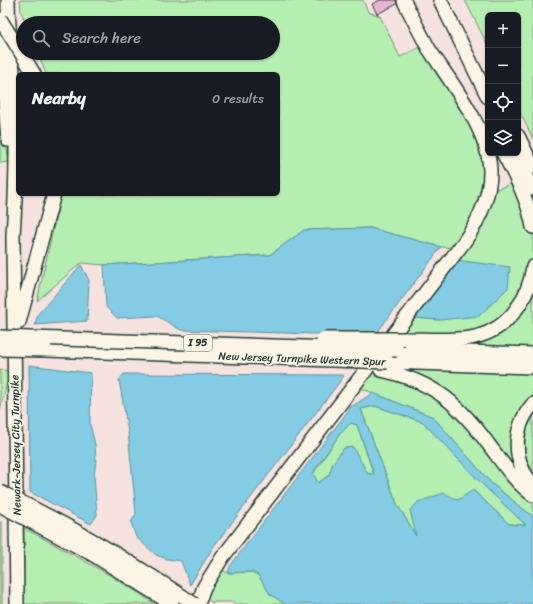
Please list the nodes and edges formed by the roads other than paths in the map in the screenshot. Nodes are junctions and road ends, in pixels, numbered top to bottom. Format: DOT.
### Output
graph roads {
  1 [pos="8,0"];
  2 [pos="440,0"];
  3 [pos="404,1"];
  4 [pos="4,21"];
  5 [pos="0,39"];
  6 [pos="16,42"];
  7 [pos="466,52"];
  8 [pos="26,60"];
  9 [pos="31,69"];
  10 [pos="449,77"];
  11 [pos="485,80"];
  12 [pos="485,91"];
  13 [pos="0,106"];
  14 [pos="485,124"];
  15 [pos="521,142"];
  16 [pos="505,156"];
  17 [pos="517,156"];
  18 [pos="9,162"];
  19 [pos="533,167"];
  20 [pos="513,171"];
  21 [pos="533,189"];
  22 [pos="53,196"];
  23 [pos="533,206"];
  24 [pos="533,227"];
  25 [pos="13,236"];
  26 [pos="533,267"];
  27 [pos="0,337"];
  28 [pos="14,343"];
  29 [pos="401,345"];
  30 [pos="0,349"];
  31 [pos="533,354"];
  32 [pos="384,366"];
  33 [pos="533,366"];
  34 [pos="533,404"];
  35 [pos="533,485"];
  36 [pos="0,492"];
  37 [pos="533,495"];
  38 [pos="0,505"];
  39 [pos="18,604"];
  40 [pos="172,604"];
  41 [pos="194,604"];
  42 [pos="198,604"];
  1 -- 4 [label="highway, Newark-Jersey City Turnpike"];
  2 -- 7 [label="highway"];
  3 -- 10 [label="highway"];
  4 -- 6 [label="highway, bridge"];
  4 -- 25 [label="highway, Newark-Jersey City Turnpike"];
  5 -- 18 [label="highway"];
  7 -- 11 [label="highway"];
  7 -- 12 [label="highway"];
  8 -- 9 [label="highway, bridge"];
  10 -- 14 [label="highway"];
  10 -- 42 [label="highway"];
  13 -- 18 [label="highway"];
  15 -- 19 [label="highway"];
  16 -- 20 [label="highway"];
  17 -- 21 [label="highway"];
  18 -- 25 [label="highway"];
  20 -- 23 [label="highway"];
  20 -- 24 [label="highway"];
  22 -- 28 [label="highway"];
  25 -- 28 [label="highway, Newark-Jersey City Turnpike"];
  26 -- 29 [label="highway"];
  27 -- 29 [label="highway, New Jersey Turnpike Western Spur / I 95, bridge"];
  28 -- 39 [label="highway, Newark-Jersey City Turnpike"];
  29 -- 31 [label="highway, New Jersey Turnpike Western Spur"];
  30 -- 32 [label="highway, I 95, bridge"];
  32 -- 33 [label="highway, New Jersey Turnpike Western Spur"];
  32 -- 37 [label="highway"];
  34 -- 35 [label="highway"];
  36 -- 41 [label="highway, bridge"];
  38 -- 40 [label="highway, bridge"];
}
